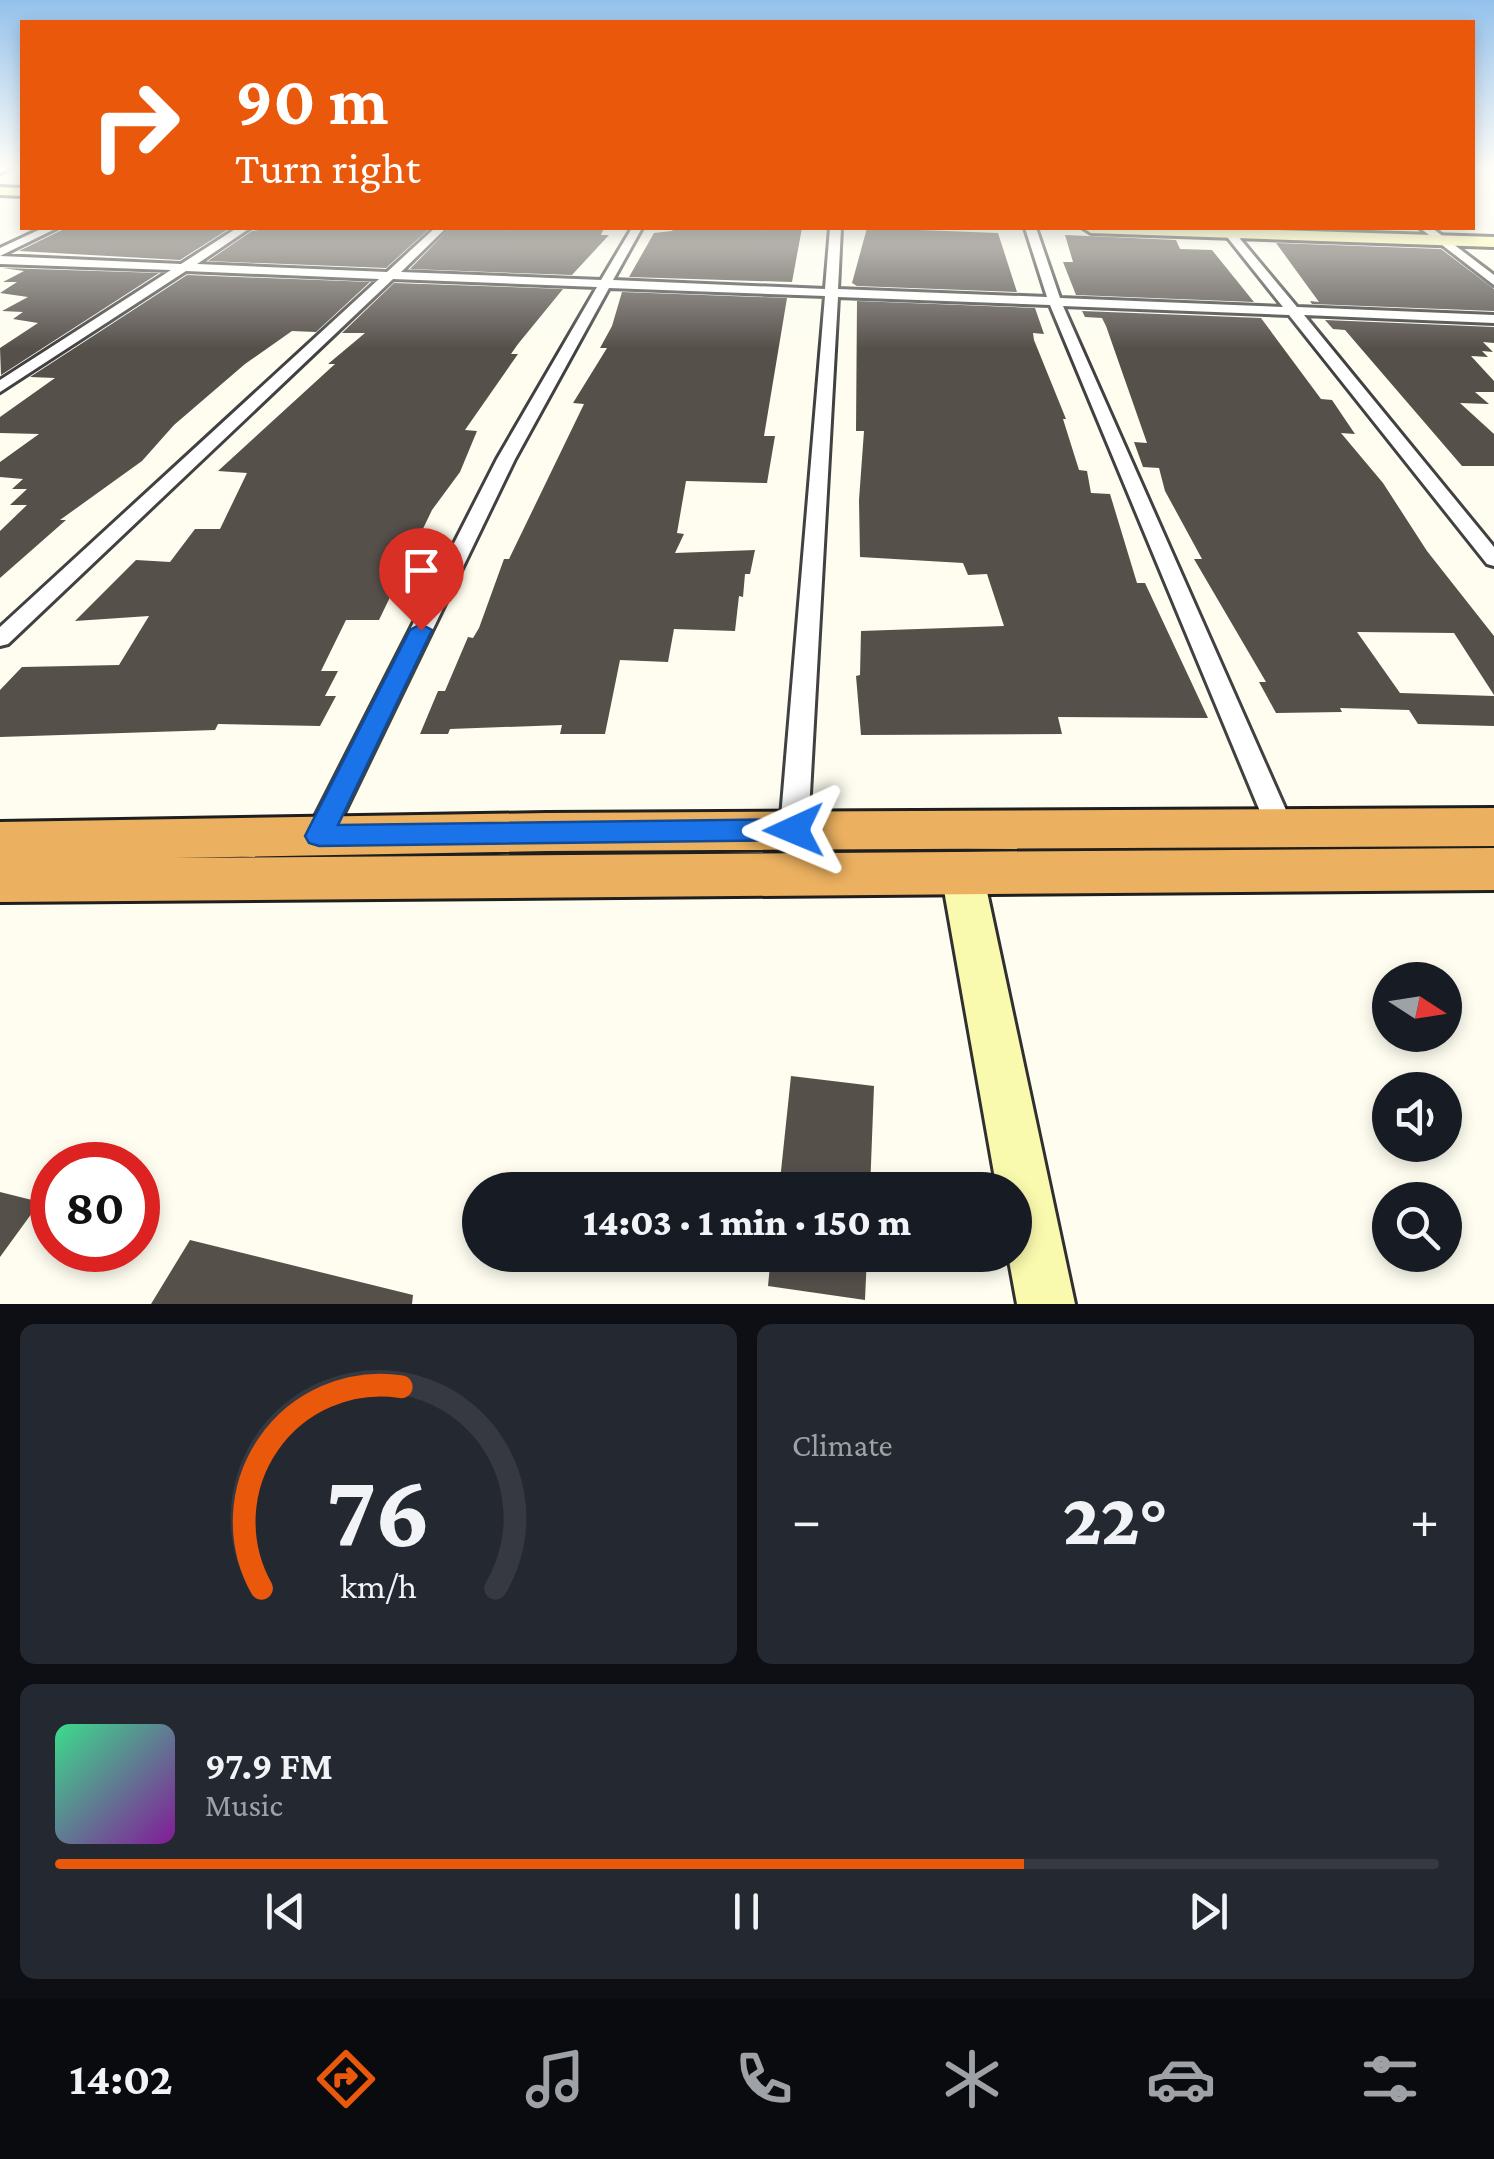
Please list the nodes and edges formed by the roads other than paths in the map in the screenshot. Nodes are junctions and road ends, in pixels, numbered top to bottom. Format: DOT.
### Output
graph roads {
  1 [pos="47,230"];
  2 [pos="241,230"];
  3 [pos="439,230"];
  4 [pos="636,230"];
  5 [pos="836,230"];
  6 [pos="1032,230"];
  7 [pos="1229,230"];
  8 [pos="1429,230"];
  9 [pos="1443,240"];
  10 [pos="1494,242"];
  11 [pos="0,252"];
  12 [pos="0,260"];
  13 [pos="185,266"];
  14 [pos="392,274"];
  15 [pos="1494,281"];
  16 [pos="603,282"];
  17 [pos="832,292"];
  18 [pos="1054,300"];
  19 [pos="1293,310"];
  20 [pos="1494,319"];
  21 [pos="0,387"];
  22 [pos="1494,560"];
  23 [pos="0,639"];
  24 [pos="1279,826"];
  25 [pos="1494,827"];
  26 [pos="794,830"];
  27 [pos="319,836"];
  28 [pos="5,858"];
  29 [pos="1494,869"];
  30 [pos="962,873"];
  31 [pos="1046,1304"];
  1 -- 11 [label="street"];
  2 -- 13 [label="street"];
  3 -- 14 [label="street"];
  4 -- 16 [label="street"];
  5 -- 17 [label="street"];
  6 -- 18 [label="street"];
  7 -- 9 [label="main road"];
  7 -- 19 [label="street"];
  8 -- 9 [label="street"];
  9 -- 10 [label="main road"];
  9 -- 15 [label="street"];
  12 -- 13 [label="street"];
  13 -- 14 [label="street"];
  13 -- 21 [label="street"];
  14 -- 16 [label="street"];
  14 -- 23 [label="street"];
  16 -- 17 [label="street"];
  16 -- 27 [label="street"];
  17 -- 18 [label="street"];
  17 -- 26 [label="street"];
  18 -- 19 [label="street"];
  18 -- 24 [label="street"];
  19 -- 20 [label="street"];
  19 -- 22 [label="street"];
  24 -- 25 [label="highway"];
  24 -- 26 [label="highway"];
  26 -- 27 [label="highway"];
  27 -- 28 [label="highway"];
  28 -- 30 [label="highway"];
  29 -- 30 [label="highway"];
  30 -- 31 [label="main road"];
}
